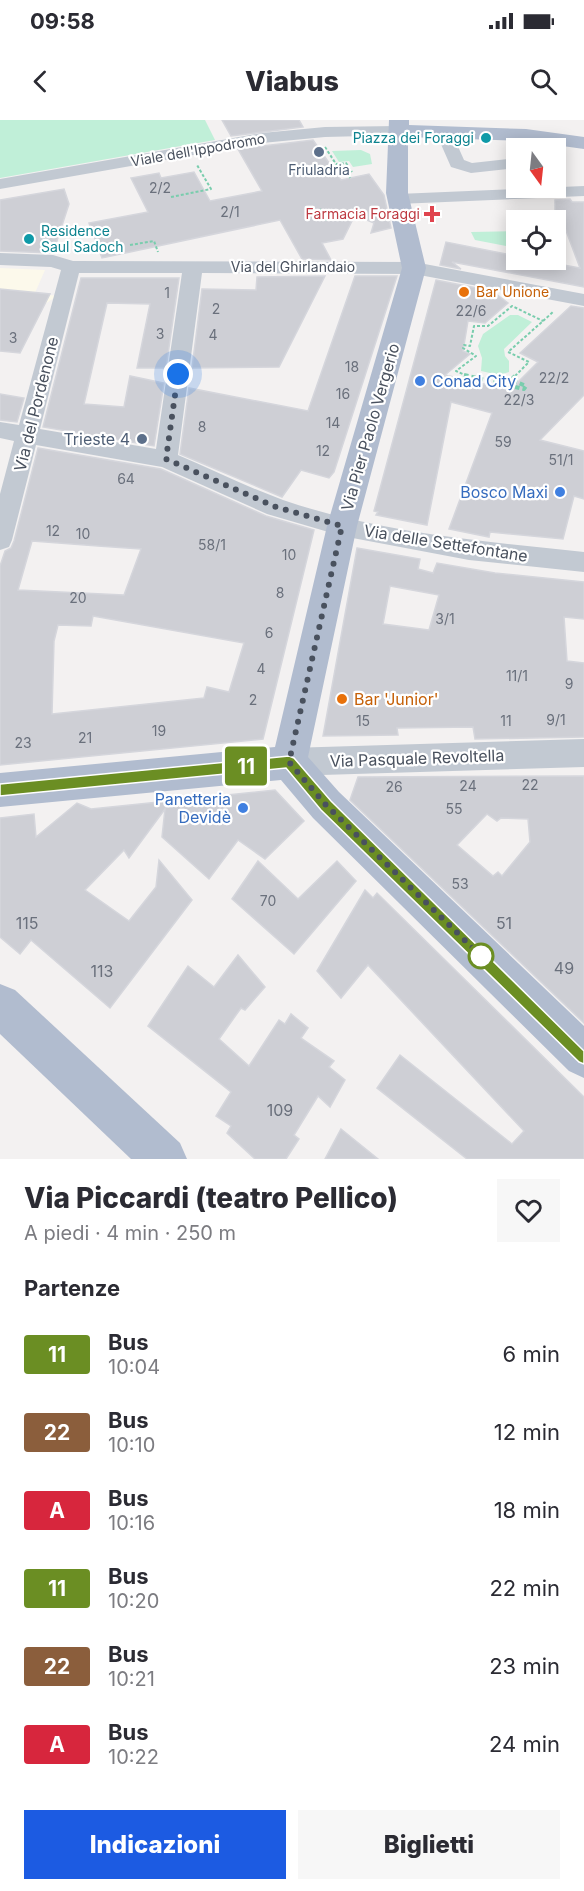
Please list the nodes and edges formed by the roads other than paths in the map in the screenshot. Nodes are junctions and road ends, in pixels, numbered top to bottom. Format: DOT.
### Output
graph roads {
  1 [pos="356,120"];
  2 [pos="398,126"];
  3 [pos="324,132"];
  4 [pos="444,133"];
  5 [pos="506,139"];
  6 [pos="566,143"];
  7 [pos="584,143"];
  8 [pos="506,165"];
  9 [pos="0,184"];
  10 [pos="584,191"];
  11 [pos="398,199"];
  12 [pos="0,259"];
  13 [pos="71,267"];
  14 [pos="193,267"];
  15 [pos="414,268"];
  16 [pos="584,300"];
  17 [pos="0,430"];
  18 [pos="29,434"];
  19 [pos="166,459"];
  20 [pos="342,526"];
  21 [pos="0,540"];
  22 [pos="584,562"];
  23 [pos="584,753"];
  24 [pos="289,762"];
  25 [pos="0,790"];
  26 [pos="0,1005"];
  27 [pos="584,1056"];
  28 [pos="164,1159"];
  1 -- 3 [label="street"];
  2 -- 3 [label="street, Viale dell'Ippodromo"];
  2 -- 4 [label="main road"];
  2 -- 11 [label="main road"];
  3 -- 9 [label="street, Viale dell'Ippodromo"];
  4 -- 5 [label="main road"];
  4 -- 8 [label="street"];
  6 -- 7 [label="main road"];
  10 -- 11 [label="street"];
  11 -- 15 [label="main road, Via Pier Paolo Vergerio"];
  12 -- 13 [label="street, Via del Ghirlandaio"];
  13 -- 14 [label="street, Via del Ghirlandaio"];
  13 -- 18 [label="street, Via del Pordenone"];
  14 -- 15 [label="street, Via del Ghirlandaio"];
  14 -- 19 [label="street"];
  15 -- 16 [label="street, Via del Ghirlandaio"];
  15 -- 20 [label="main road, Via Pier Paolo Vergerio"];
  17 -- 18 [label="street, Via delle Settefontane"];
  18 -- 19 [label="street, Via delle Settefontane"];
  18 -- 21 [label="street, Via del Pordenone"];
  19 -- 20 [label="street, Via delle Settefontane"];
  20 -- 22 [label="street, Via delle Settefontane"];
  20 -- 24 [label="main road, Via Pier Paolo Vergerio"];
  23 -- 24 [label="street, Via Pasquale Revoltella"];
  24 -- 25 [label="main road, Via Pasquale Revoltella"];
  24 -- 27 [label="main road"];
  26 -- 28 [label="main road"];
}
